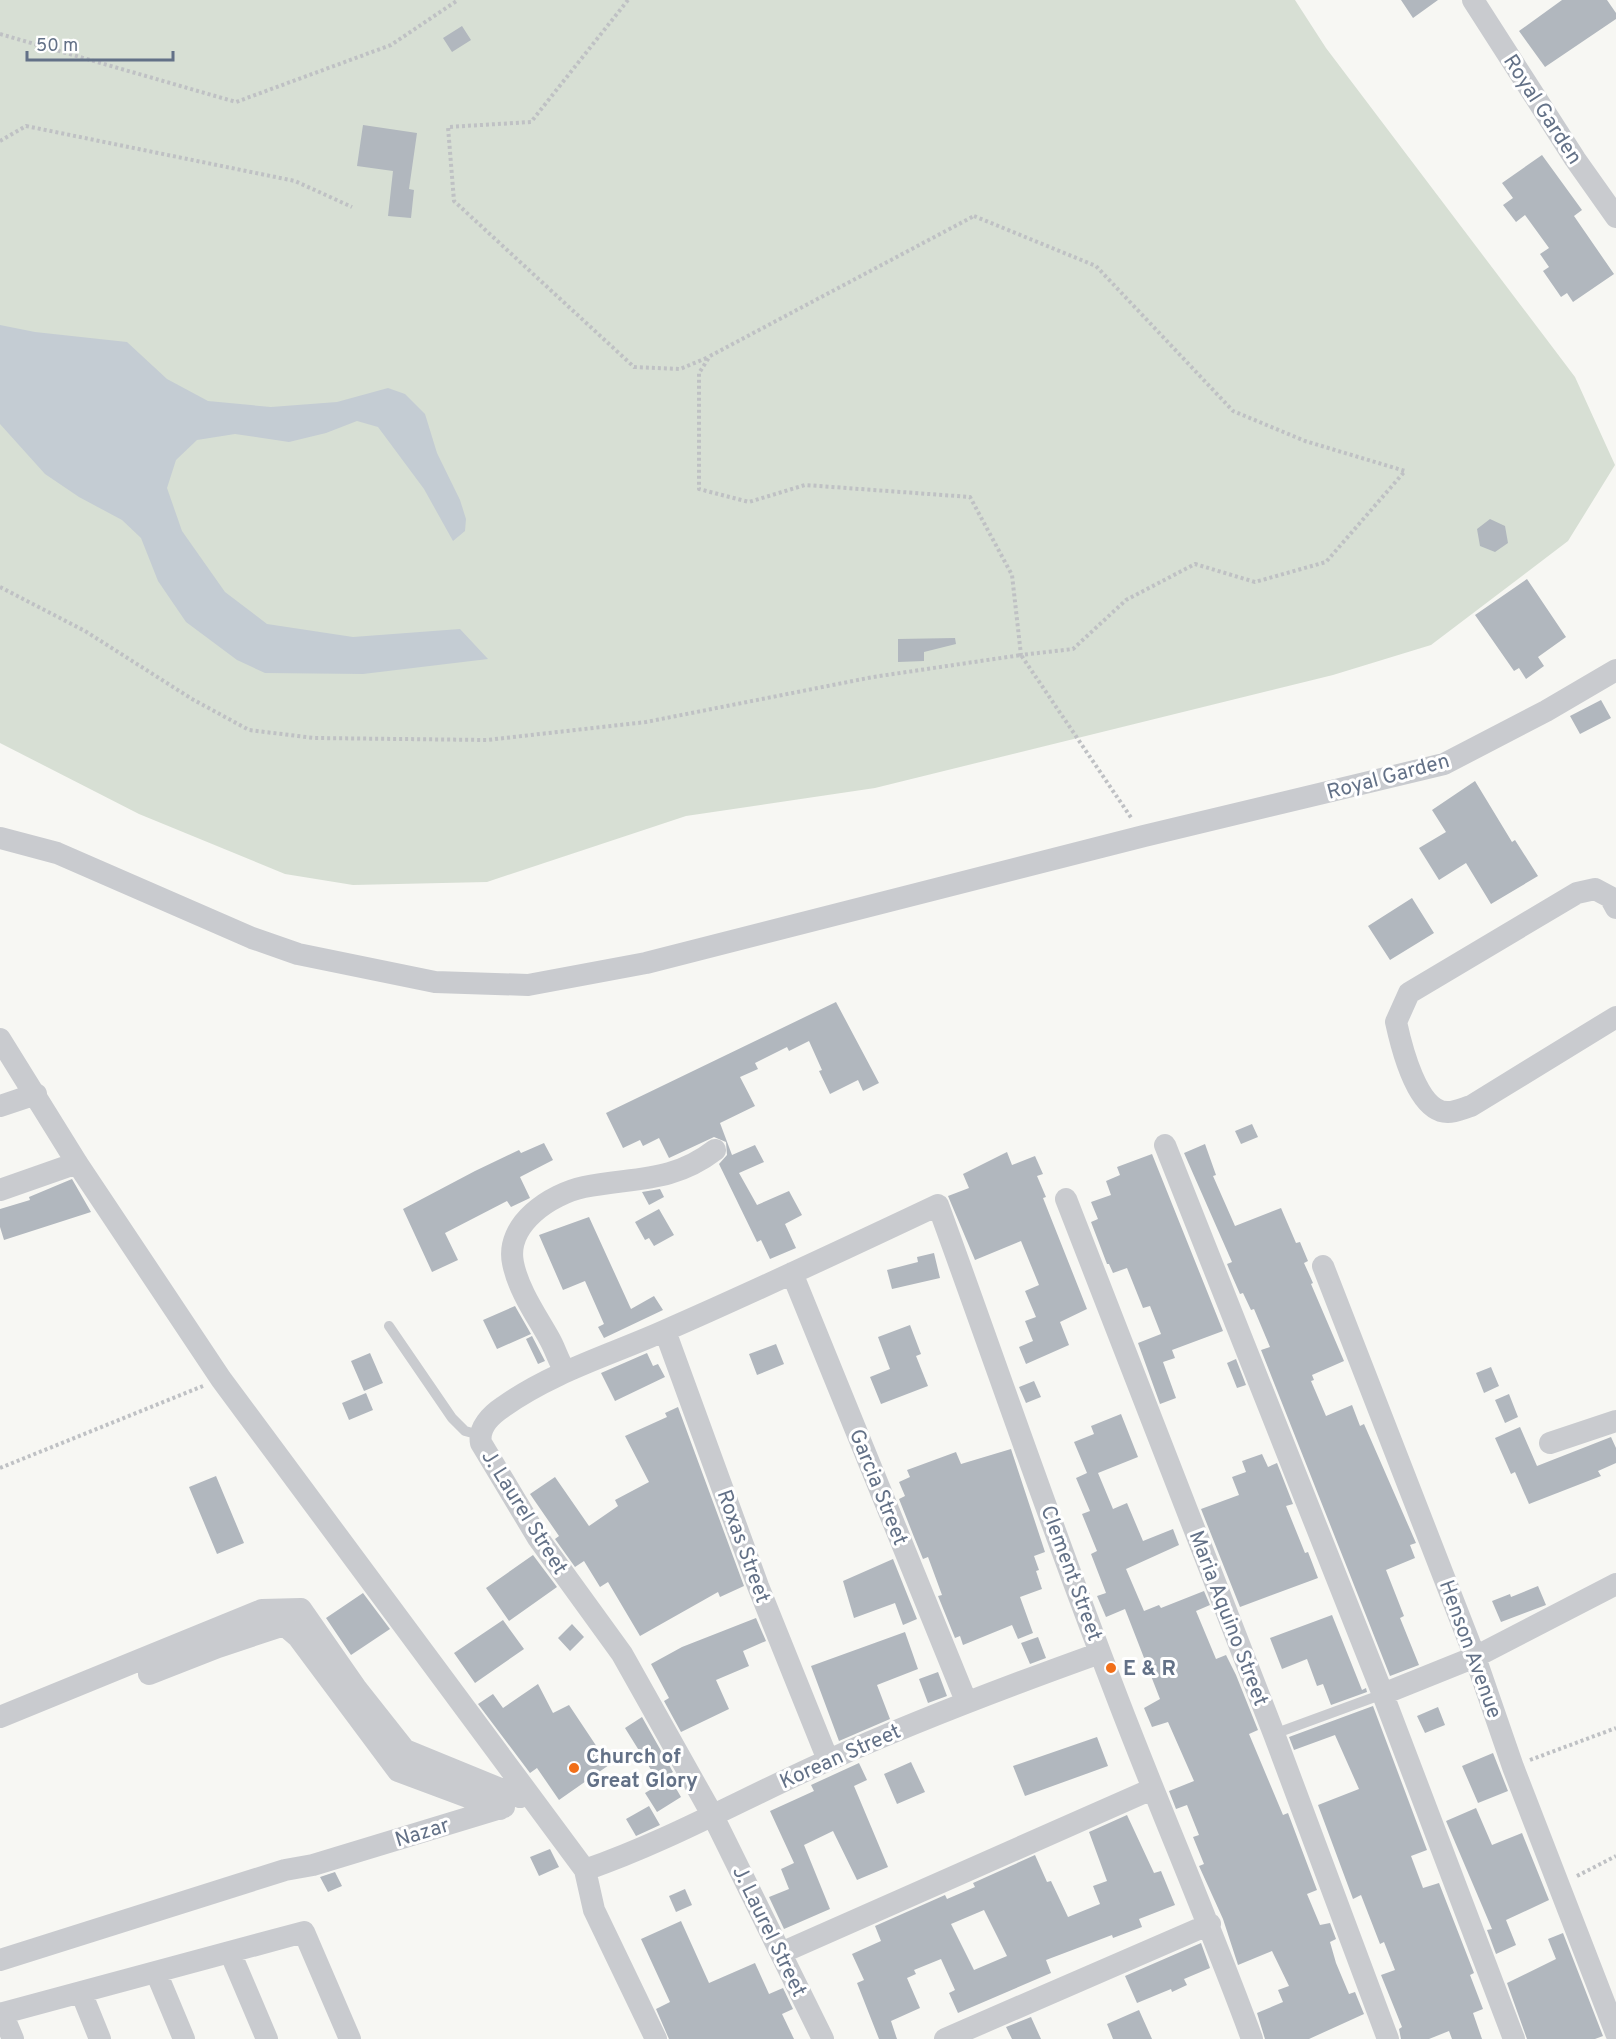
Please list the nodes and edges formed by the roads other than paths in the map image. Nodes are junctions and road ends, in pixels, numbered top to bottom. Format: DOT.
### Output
graph roads {
  1 [pos="1473,0"];
  2 [pos="1616,217"];
  3 [pos="1616,670"];
  4 [pos="0,838"];
  5 [pos="1616,908"];
  6 [pos="1616,1017"];
  7 [pos="0,1039"];
  8 [pos="36,1094"];
  9 [pos="0,1106"];
  10 [pos="1165,1145"];
  11 [pos="715,1150"];
  12 [pos="77,1163"];
  13 [pos="0,1190"];
  14 [pos="1066,1199"];
  15 [pos="938,1205"];
  16 [pos="1323,1266"];
  17 [pos="792,1273"];
  18 [pos="389,1326"];
  19 [pos="665,1331"];
  20 [pos="565,1371"];
  21 [pos="1616,1421"];
  22 [pos="480,1436"];
  23 [pos="1550,1443"];
  24 [pos="1616,1584"];
  25 [pos="1100,1653"];
  26 [pos="1475,1657"];
  27 [pos="350,1693"];
  28 [pos="1383,1694"];
  29 [pos="966,1701"];
  30 [pos="27,1714"];
  31 [pos="0,1717"];
  32 [pos="0,1733"];
  33 [pos="1275,1734"];
  34 [pos="828,1760"];
  35 [pos="1152,1789"];
  36 [pos="524,1794"];
  37 [pos="500,1809"];
  38 [pos="713,1816"];
  39 [pos="585,1870"];
  40 [pos="1210,1924"];
  41 [pos="230,1953"];
  42 [pos="781,1953"];
  43 [pos="0,1959"];
  44 [pos="156,1972"];
  45 [pos="81,1992"];
  46 [pos="1,2014"];
  47 [pos="1616,2033"];
  48 [pos="13,2039"];
  49 [pos="100,2039"];
  50 [pos="184,2039"];
  51 [pos="267,2039"];
  52 [pos="350,2039"];
  53 [pos="656,2039"];
  54 [pos="823,2039"];
  55 [pos="945,2039"];
  56 [pos="1252,2039"];
  57 [pos="1388,2039"];
  58 [pos="1514,2039"];
  1 -- 2 [label="street, Royal Garden"];
  3 -- 4 [label="street, Royal Garden"];
  5 -- 6 [label="street"];
  7 -- 8 [label="street"];
  8 -- 9 [label="street"];
  8 -- 12 [label="street"];
  10 -- 28 [label="street"];
  11 -- 20 [label="street"];
  12 -- 13 [label="street"];
  12 -- 36 [label="street"];
  14 -- 33 [label="street, Maria Aquino Street"];
  15 -- 17 [label="street, J. Laurel Street"];
  15 -- 25 [label="street, Clement Street"];
  16 -- 26 [label="street, Henson Avenue"];
  17 -- 19 [label="street, J. Laurel Street"];
  17 -- 29 [label="street, Garcia Street"];
  18 -- 22 [label="lane"];
  19 -- 20 [label="street, J. Laurel Street"];
  19 -- 34 [label="street, Roxas Street"];
  20 -- 22 [label="street, J. Laurel Street"];
  21 -- 23 [label="street"];
  22 -- 38 [label="street, J. Laurel Street"];
  24 -- 26 [label="street"];
  25 -- 29 [label="street, Korean Street"];
  25 -- 35 [label="street, Clement Street"];
  26 -- 28 [label="street"];
  26 -- 47 [label="street, Henson Avenue"];
  27 -- 30 [label="street"];
  27 -- 36 [label="street"];
  27 -- 37 [label="street"];
  28 -- 33 [label="lane"];
  28 -- 58 [label="street"];
  29 -- 34 [label="street, Korean Street"];
  30 -- 31 [label="street"];
  30 -- 32 [label="street"];
  33 -- 57 [label="street, Maria Aquino Street"];
  34 -- 38 [label="street, Korean Street"];
  35 -- 40 [label="street, Clement Street"];
  35 -- 42 [label="street"];
  36 -- 37 [label="street, Nazar"];
  36 -- 39 [label="street"];
  37 -- 43 [label="street, Nazar"];
  38 -- 39 [label="street, Korean Street"];
  38 -- 42 [label="street, J. Laurel Street"];
  39 -- 53 [label="street"];
  40 -- 55 [label="street"];
  40 -- 56 [label="street, Clement Street"];
  41 -- 44 [label="street"];
  41 -- 51 [label="street"];
  41 -- 52 [label="street"];
  42 -- 54 [label="street, J. Laurel Street"];
  44 -- 45 [label="street"];
  44 -- 50 [label="street"];
  45 -- 46 [label="street"];
  45 -- 49 [label="street"];
  46 -- 48 [label="street"];
}
